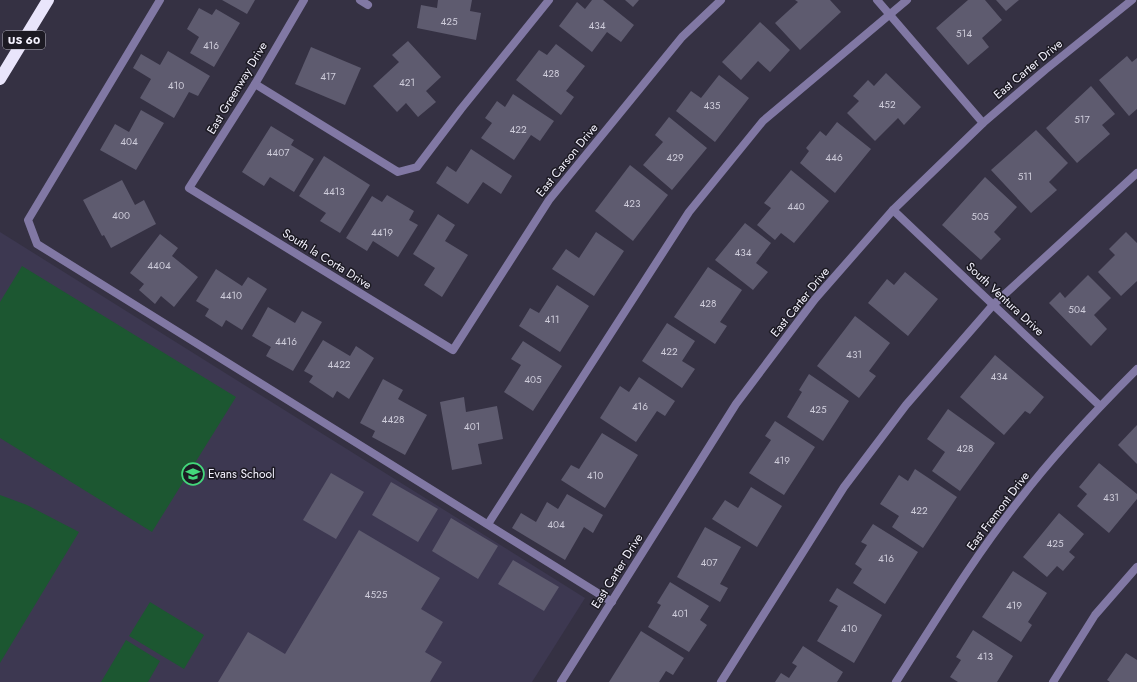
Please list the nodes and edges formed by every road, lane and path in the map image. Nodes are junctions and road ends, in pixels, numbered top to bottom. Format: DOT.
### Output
graph roads {
  1 [pos="48,0"];
  2 [pos="160,0"];
  3 [pos="304,0"];
  4 [pos="360,0"];
  5 [pos="549,0"];
  6 [pos="721,0"];
  7 [pos="877,0"];
  8 [pos="907,0"];
  9 [pos="1132,0"];
  10 [pos="368,5"];
  11 [pos="890,14"];
  12 [pos="0,79"];
  13 [pos="255,84"];
  14 [pos="983,123"];
  15 [pos="1137,173"];
  16 [pos="189,188"];
  17 [pos="893,210"];
  18 [pos="993,305"];
  19 [pos="453,350"];
  20 [pos="1137,369"];
  21 [pos="1100,406"];
  22 [pos="488,524"];
  23 [pos="1137,567"];
  24 [pos="612,602"];
  25 [pos="561,682"];
  26 [pos="721,682"];
  27 [pos="896,682"];
  28 [pos="1053,682"];
  1 -- 12 [label="highway, US 60"];
  2 -- 22 [label="street"];
  3 -- 13 [label="street, East Greenway Drive"];
  4 -- 10 [label="street"];
  5 -- 13 [label="street"];
  6 -- 19 [label="street, East Carson Drive"];
  7 -- 11 [label="street"];
  8 -- 11 [label="street"];
  9 -- 14 [label="street, East Carter Drive"];
  11 -- 14 [label="street"];
  11 -- 22 [label="street"];
  13 -- 16 [label="street, East Greenway Drive"];
  14 -- 17 [label="street, East Carter Drive"];
  15 -- 18 [label="street"];
  16 -- 19 [label="street, South la Corta Drive"];
  17 -- 18 [label="street, South Ventura Drive"];
  17 -- 24 [label="street, East Carter Drive"];
  18 -- 21 [label="street, South Ventura Drive"];
  18 -- 26 [label="street"];
  20 -- 21 [label="street, East Fremont Drive"];
  21 -- 27 [label="street, East Fremont Drive"];
  22 -- 24 [label="street"];
  23 -- 28 [label="street"];
  24 -- 25 [label="street, East Carter Drive"];
}
